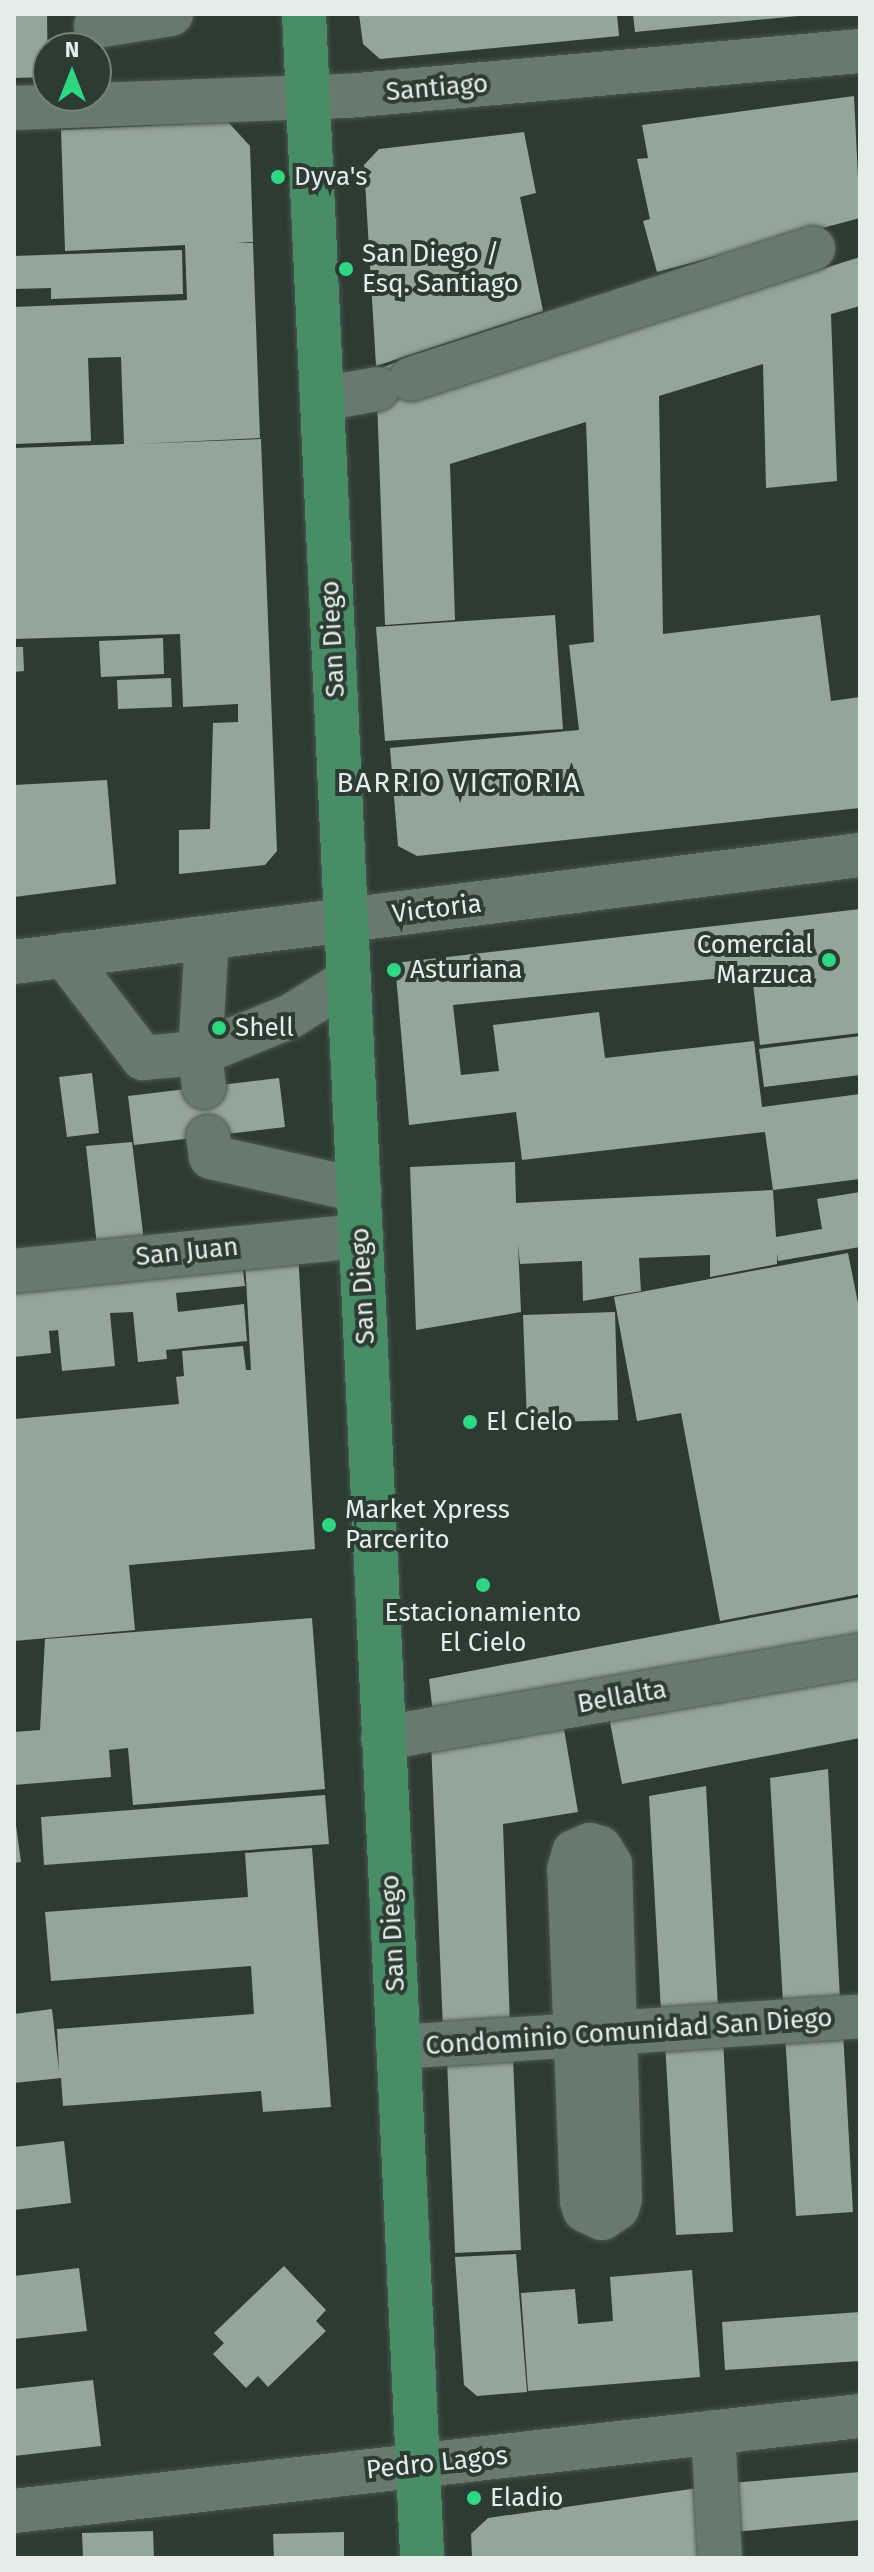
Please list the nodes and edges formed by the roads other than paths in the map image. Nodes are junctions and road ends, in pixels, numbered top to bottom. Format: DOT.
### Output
graph roads {
  1 [pos="171,14"];
  2 [pos="304,14"];
  3 [pos="96,26"];
  4 [pos="860,51"];
  5 [pos="308,97"];
  6 [pos="14,108"];
  7 [pos="813,248"];
  8 [pos="322,399"];
  9 [pos="860,855"];
  10 [pos="346,920"];
  11 [pos="207,938"];
  12 [pos="64,955"];
  13 [pos="14,962"];
  14 [pos="349,980"];
  15 [pos="202,1070"];
  16 [pos="209,1147"];
  17 [pos="359,1190"];
  18 [pos="361,1236"];
  19 [pos="14,1271"];
  20 [pos="860,1656"];
  21 [pos="383,1738"];
  22 [pos="860,2016"];
  23 [pos="398,2047"];
  24 [pos="860,2416"];
  25 [pos="713,2432"];
  26 [pos="417,2464"];
  27 [pos="14,2511"];
  28 [pos="422,2558"];
  29 [pos="720,2558"];
  1 -- 3 [label="street"];
  2 -- 5 [label="main road, San Diego"];
  4 -- 5 [label="street, Santiago"];
  5 -- 6 [label="street, Santiago"];
  5 -- 8 [label="main road, San Diego"];
  7 -- 8 [label="street"];
  8 -- 10 [label="main road, San Diego"];
  9 -- 10 [label="street, Victoria"];
  10 -- 11 [label="street, Victoria"];
  10 -- 14 [label="main road, San Diego"];
  11 -- 12 [label="street, Victoria"];
  11 -- 15 [label="street"];
  12 -- 13 [label="street, Victoria"];
  12 -- 15 [label="street"];
  14 -- 15 [label="street"];
  14 -- 17 [label="main road, San Diego"];
  16 -- 17 [label="street"];
  17 -- 18 [label="main road, San Diego"];
  18 -- 19 [label="street, San Juan"];
  18 -- 21 [label="main road, San Diego"];
  20 -- 21 [label="street, Bellalta"];
  21 -- 23 [label="main road, San Diego"];
  22 -- 23 [label="street, Condominio Comunidad San Diego"];
  23 -- 26 [label="main road, San Diego"];
  24 -- 25 [label="street, Pedro Lagos"];
  25 -- 26 [label="street, Pedro Lagos"];
  25 -- 29 [label="street"];
  26 -- 27 [label="street, Pedro Lagos"];
  26 -- 28 [label="main road, San Diego"];
}
